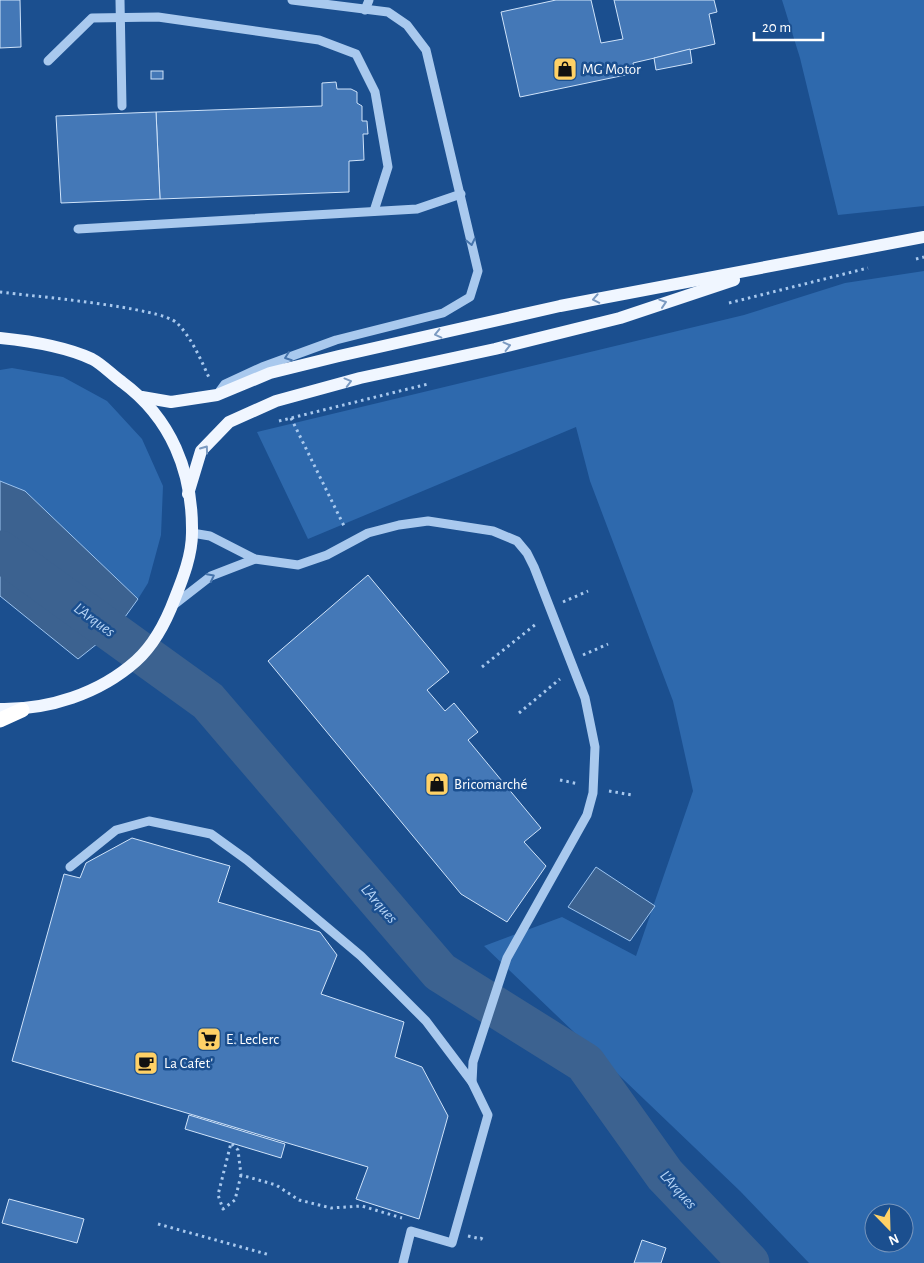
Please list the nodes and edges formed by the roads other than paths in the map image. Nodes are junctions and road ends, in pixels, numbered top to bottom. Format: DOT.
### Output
graph roads {
  1 [pos="120,0"];
  2 [pos="292,0"];
  3 [pos="369,0"];
  4 [pos="365,10"];
  5 [pos="118,17"];
  6 [pos="48,61"];
  7 [pos="122,106"];
  8 [pos="461,194"];
  9 [pos="374,211"];
  10 [pos="78,230"];
  11 [pos="924,237"];
  12 [pos="782,264"];
  13 [pos="0,338"];
  14 [pos="217,395"];
  15 [pos="142,397"];
  16 [pos="188,494"];
  17 [pos="192,533"];
  18 [pos="255,559"];
  19 [pos="172,606"];
  20 [pos="0,709"];
  21 [pos="22,710"];
  22 [pos="0,720"];
  23 [pos="70,867"];
  24 [pos="472,1082"];
  25 [pos="403,1263"];
  1 -- 5 [label="lane"];
  2 -- 4 [label="lane"];
  3 -- 4 [label="lane"];
  4 -- 8 [label="lane"];
  5 -- 6 [label="lane"];
  5 -- 7 [label="lane"];
  5 -- 9 [label="lane"];
  8 -- 9 [label="lane"];
  8 -- 14 [label="lane, one-way"];
  9 -- 10 [label="lane"];
  11 -- 12 [label="main road"];
  12 -- 14 [label="main road, one-way"];
  16 -- 12 [label="main road, one-way"];
  13 -- 15 [label="main road"];
  14 -- 15 [label="main road"];
  15 -- 16 [label="main road"];
  16 -- 17 [label="main road"];
  17 -- 18 [label="lane"];
  17 -- 19 [label="main road"];
  19 -- 18 [label="lane, one-way"];
  18 -- 24 [label="lane"];
  19 -- 21 [label="main road"];
  20 -- 21 [label="main road"];
  21 -- 22 [label="highway"];
  23 -- 24 [label="lane"];
  24 -- 25 [label="lane"];
}
